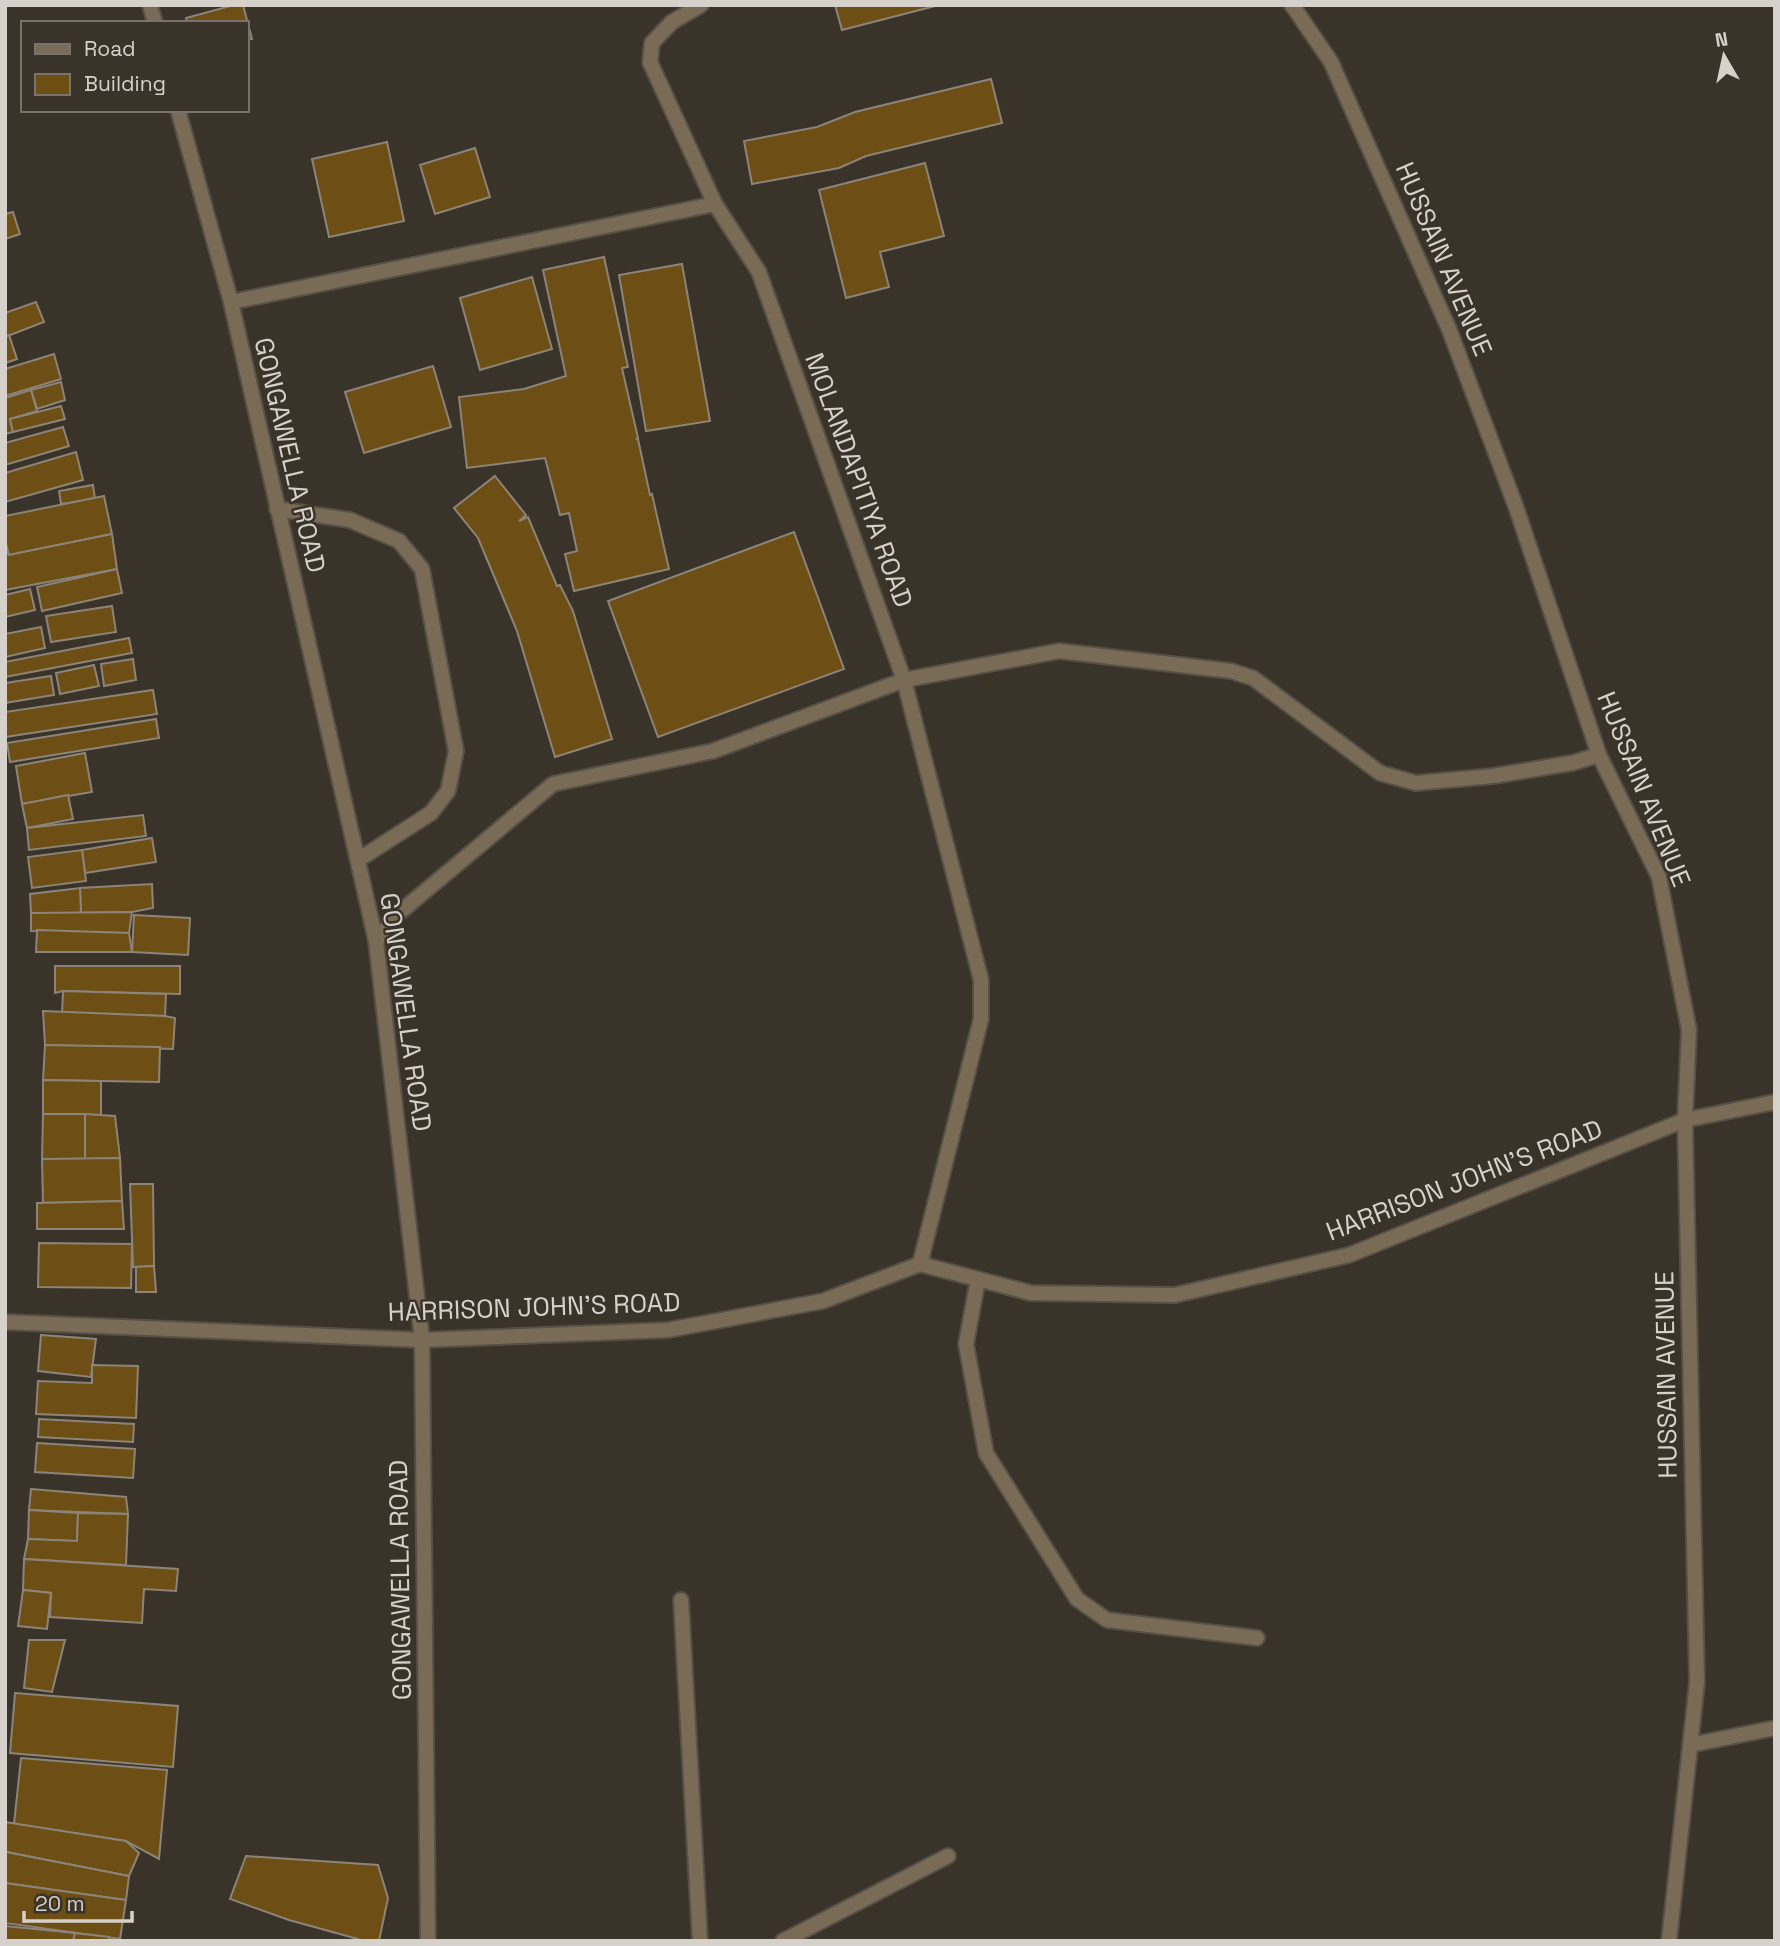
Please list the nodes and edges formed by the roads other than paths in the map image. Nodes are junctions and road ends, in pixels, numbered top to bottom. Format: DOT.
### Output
graph roads {
  1 [pos="701,5"];
  2 [pos="1292,5"];
  3 [pos="179,112"];
  4 [pos="715,204"];
  5 [pos="231,302"];
  6 [pos="277,509"];
  7 [pos="904,680"];
  8 [pos="1599,755"];
  9 [pos="358,860"];
  10 [pos="376,941"];
  11 [pos="1775,1102"];
  12 [pos="1685,1120"];
  13 [pos="920,1264"];
  14 [pos="978,1279"];
  15 [pos="5,1322"];
  16 [pos="422,1339"];
  17 [pos="681,1600"];
  18 [pos="1257,1637"];
  19 [pos="1775,1728"];
  20 [pos="1690,1745"];
  21 [pos="948,1856"];
  22 [pos="428,1941"];
  23 [pos="700,1941"];
  24 [pos="783,1941"];
  25 [pos="1670,1941"];
  1 -- 4 [label="street, MOLANDAPITIYA ROAD"];
  2 -- 8 [label="street, HUSSAIN AVENUE"];
  3 -- 5 [label="street, GONGAWELLA ROAD"];
  4 -- 5 [label="street"];
  4 -- 7 [label="street, MOLANDAPITIYA ROAD"];
  5 -- 6 [label="street, GONGAWELLA ROAD"];
  6 -- 9 [label="street, GONGAWELLA ROAD"];
  6 -- 9 [label="street"];
  7 -- 8 [label="street"];
  7 -- 10 [label="street"];
  7 -- 13 [label="street, MOLANDAPITIYA ROAD"];
  8 -- 12 [label="street, HUSSAIN AVENUE"];
  9 -- 10 [label="street, GONGAWELLA ROAD"];
  10 -- 16 [label="street, GONGAWELLA ROAD"];
  11 -- 12 [label="street, HARRISON JOHN'S ROAD"];
  12 -- 14 [label="street, HARRISON JOHN'S ROAD"];
  12 -- 20 [label="street, HUSSAIN AVENUE"];
  13 -- 14 [label="street, HARRISON JOHN'S ROAD"];
  13 -- 16 [label="street, HARRISON JOHN'S ROAD"];
  14 -- 18 [label="street"];
  15 -- 16 [label="street, HARRISON JOHN'S ROAD"];
  16 -- 22 [label="street, GONGAWELLA ROAD"];
  17 -- 23 [label="street"];
  19 -- 20 [label="street"];
  20 -- 25 [label="street, HUSSAIN AVENUE"];
  21 -- 24 [label="street"];
}
